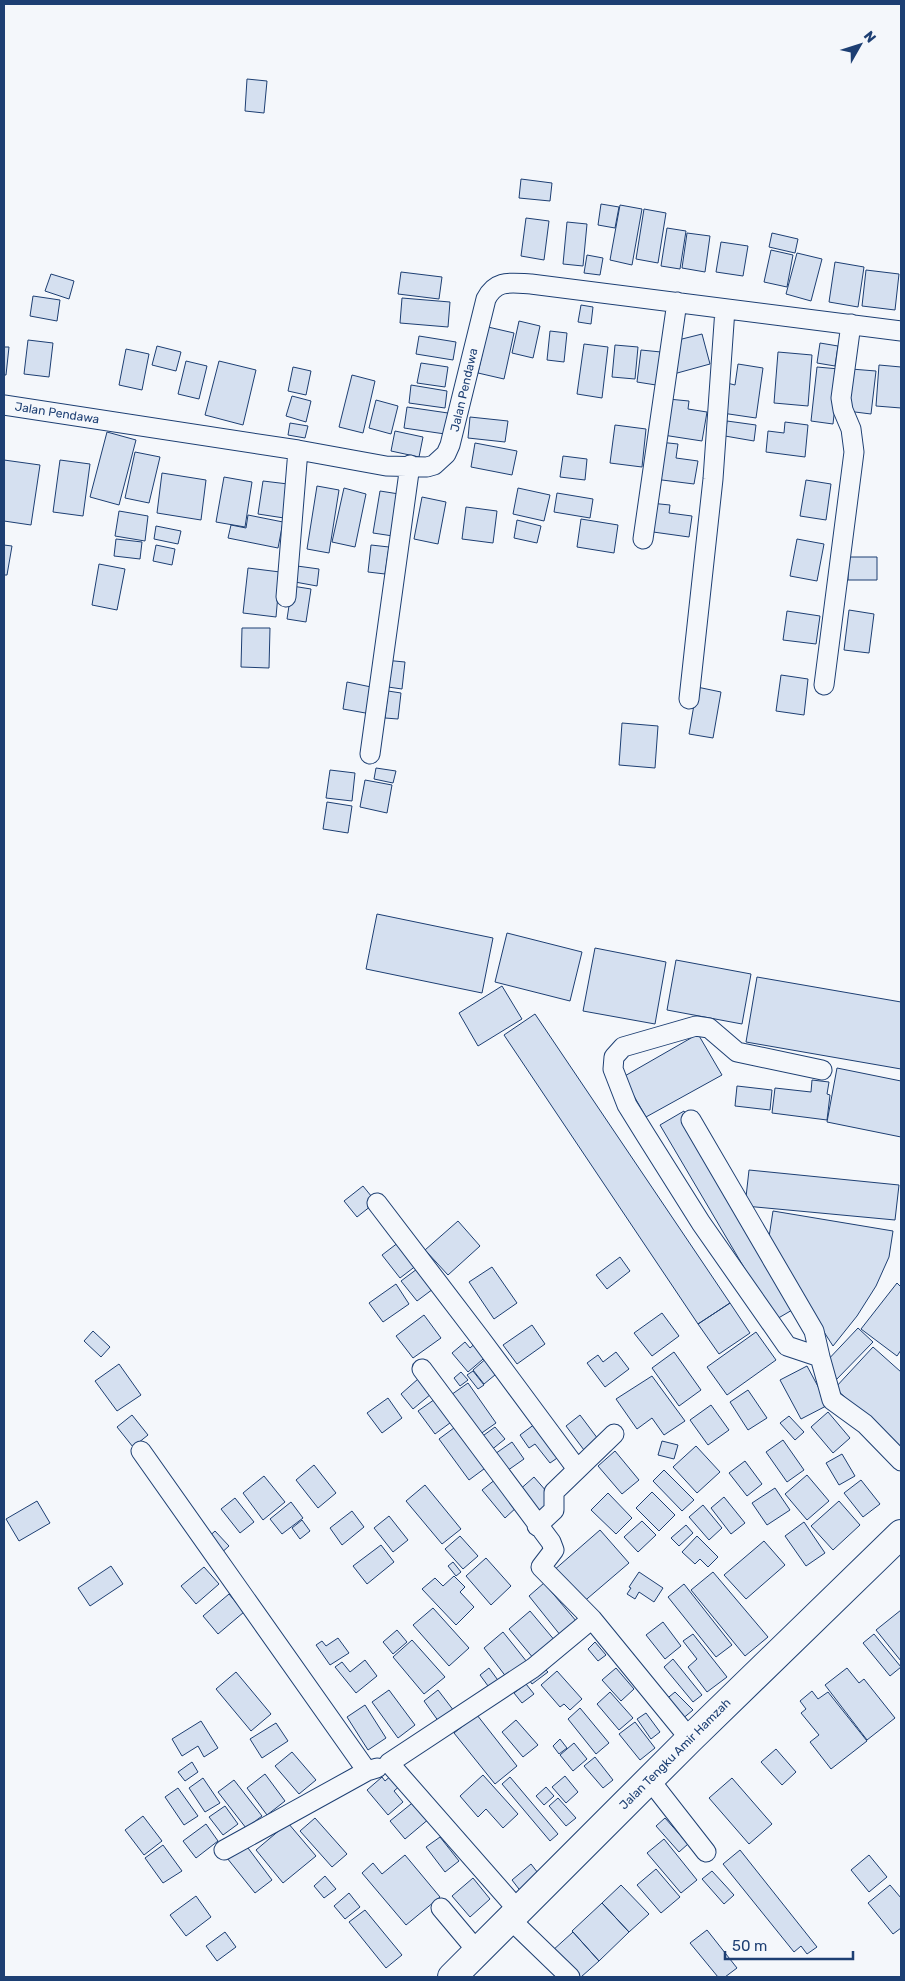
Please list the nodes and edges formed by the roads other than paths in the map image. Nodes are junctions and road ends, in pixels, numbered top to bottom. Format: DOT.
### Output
graph roads {
  1 [pos="676,302"];
  2 [pos="725,309"];
  3 [pos="851,324"];
  4 [pos="901,331"];
  5 [pos="4,405"];
  6 [pos="298,450"];
  7 [pos="410,465"];
  8 [pos="643,539"];
  9 [pos="286,597"];
  10 [pos="824,685"];
  11 [pos="689,699"];
  12 [pos="370,754"];
  13 [pos="822,1070"];
  14 [pos="691,1120"];
  15 [pos="377,1203"];
  16 [pos="820,1357"];
  17 [pos="422,1369"];
  18 [pos="614,1434"];
  19 [pos="141,1451"];
  20 [pos="901,1461"];
  21 [pos="577,1469"];
  22 [pos="537,1526"];
  23 [pos="901,1534"];
  24 [pos="592,1619"];
  25 [pos="690,1739"];
  26 [pos="389,1763"];
  27 [pos="367,1771"];
  28 [pos="649,1779"];
  29 [pos="224,1850"];
  30 [pos="706,1852"];
  31 [pos="441,1908"];
  32 [pos="514,1915"];
  33 [pos="478,1952"];
  34 [pos="452,1977"];
  35 [pos="570,1977"];
  1 -- 2 [label="street, Jalan Pendawa"];
  1 -- 7 [label="street, Jalan Pendawa"];
  1 -- 8 [label="street"];
  2 -- 3 [label="street, Jalan Pendawa"];
  2 -- 11 [label="street"];
  3 -- 4 [label="street, Jalan Pendawa"];
  3 -- 10 [label="street"];
  5 -- 6 [label="street, Jalan Pendawa"];
  6 -- 7 [label="street, Jalan Pendawa"];
  6 -- 9 [label="street"];
  7 -- 12 [label="street"];
  13 -- 16 [label="street"];
  14 -- 16 [label="street"];
  15 -- 21 [label="street"];
  16 -- 20 [label="street"];
  17 -- 22 [label="street"];
  18 -- 21 [label="street"];
  19 -- 27 [label="street"];
  21 -- 22 [label="street"];
  22 -- 24 [label="street"];
  23 -- 25 [label="highway, Jalan Tengku Amir Hamzah"];
  24 -- 25 [label="street"];
  24 -- 26 [label="street"];
  25 -- 28 [label="highway, Jalan Tengku Amir Hamzah"];
  26 -- 27 [label="street"];
  26 -- 32 [label="street"];
  27 -- 29 [label="street"];
  28 -- 30 [label="street"];
  28 -- 32 [label="highway, Jalan Tengku Amir Hamzah"];
  31 -- 33 [label="street"];
  32 -- 33 [label="highway, Jalan Tengku Amir Hamzah"];
  32 -- 35 [label="street"];
  33 -- 34 [label="highway, Jalan Tengku Amir Hamzah"];
}
